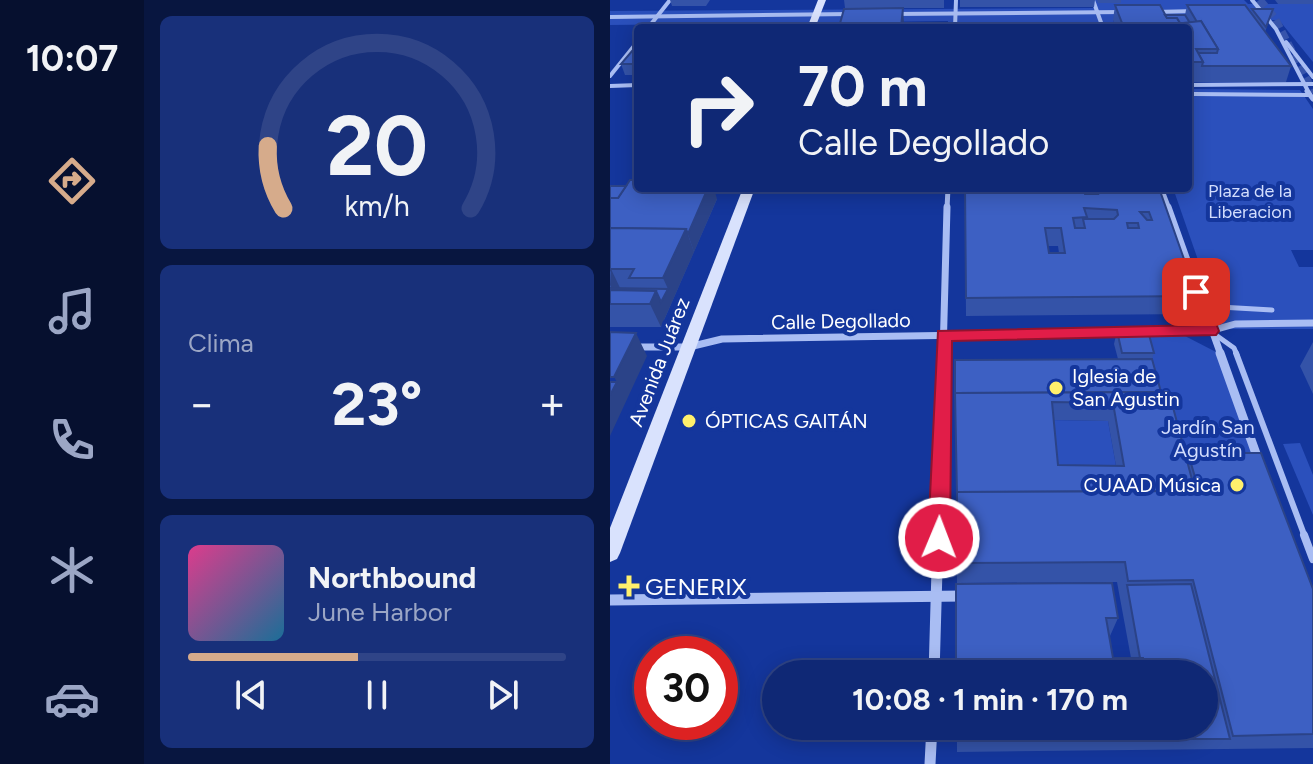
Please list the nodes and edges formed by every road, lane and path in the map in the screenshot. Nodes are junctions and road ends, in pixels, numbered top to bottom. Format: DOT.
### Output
graph roads {
  1 [pos="670,0"];
  2 [pos="822,0"];
  3 [pos="956,0"];
  4 [pos="1093,0"];
  5 [pos="1252,0"];
  6 [pos="1206,11"];
  7 [pos="1253,11"];
  8 [pos="1261,11"];
  9 [pos="1097,12"];
  10 [pos="1128,12"];
  11 [pos="1144,12"];
  12 [pos="860,14"];
  13 [pos="889,14"];
  14 [pos="955,14"];
  15 [pos="816,15"];
  16 [pos="610,17"];
  17 [pos="657,17"];
  18 [pos="651,24"];
  19 [pos="813,24"];
  20 [pos="955,24"];
  21 [pos="1102,24"];
  22 [pos="1276,29"];
  23 [pos="634,46"];
  24 [pos="610,76"];
  25 [pos="1313,77"];
  26 [pos="1302,84"];
  27 [pos="1313,84"];
  28 [pos="634,85"];
  29 [pos="1192,85"];
  30 [pos="610,86"];
  31 [pos="1194,94"];
  32 [pos="1312,97"];
  33 [pos="748,192"];
  34 [pos="948,192"];
  35 [pos="1162,192"];
  36 [pos="1196,292"];
  37 [pos="1272,310"];
  38 [pos="1313,323"];
  39 [pos="1210,331"];
  40 [pos="944,335"];
  41 [pos="626,347"];
  42 [pos="689,347"];
  43 [pos="1262,471"];
  44 [pos="610,553"];
  45 [pos="1313,559"];
  46 [pos="937,596"];
  47 [pos="983,596"];
  48 [pos="610,600"];
  49 [pos="935,660"];
  50 [pos="931,740"];
  51 [pos="930,764"];
  1 -- 17 [label="street"];
  2 -- 15 [label="main road"];
  3 -- 14 [label="street"];
  4 -- 9 [label="street"];
  5 -- 8 [label="street"];
  6 -- 11 [label="street"];
  7 -- 8 [label="street"];
  8 -- 22 [label="street"];
  9 -- 10 [label="street"];
  9 -- 14 [label="street"];
  9 -- 21 [label="street"];
  12 -- 15 [label="street"];
  13 -- 14 [label="street"];
  14 -- 20 [label="street"];
  15 -- 17 [label="street"];
  15 -- 19 [label="main road"];
  16 -- 17 [label="street"];
  17 -- 18 [label="street"];
  22 -- 25 [label="street"];
  22 -- 26 [label="street"];
  23 -- 24 [label="street"];
  26 -- 27 [label="street"];
  26 -- 29 [label="street"];
  26 -- 32 [label="street"];
  28 -- 30 [label="street"];
  31 -- 32 [label="lane"];
  33 -- 42 [label="main road, Avenida Juárez"];
  34 -- 40 [label="street"];
  35 -- 36 [label="street"];
  36 -- 37 [label="lane"];
  36 -- 39 [label="street"];
  38 -- 39 [label="street, Calle Degollado"];
  39 -- 40 [label="street, Calle Degollado"];
  39 -- 43 [label="street"];
  39 -- 45 [label="lane"];
  40 -- 42 [label="street, Calle Degollado"];
  40 -- 46 [label="street"];
  41 -- 42 [label="street, Calle Degollado"];
  42 -- 44 [label="main road, Avenida Juárez"];
  46 -- 47 [label="street"];
  46 -- 48 [label="street"];
  46 -- 49 [label="street"];
  50 -- 51 [label="street"];
}
